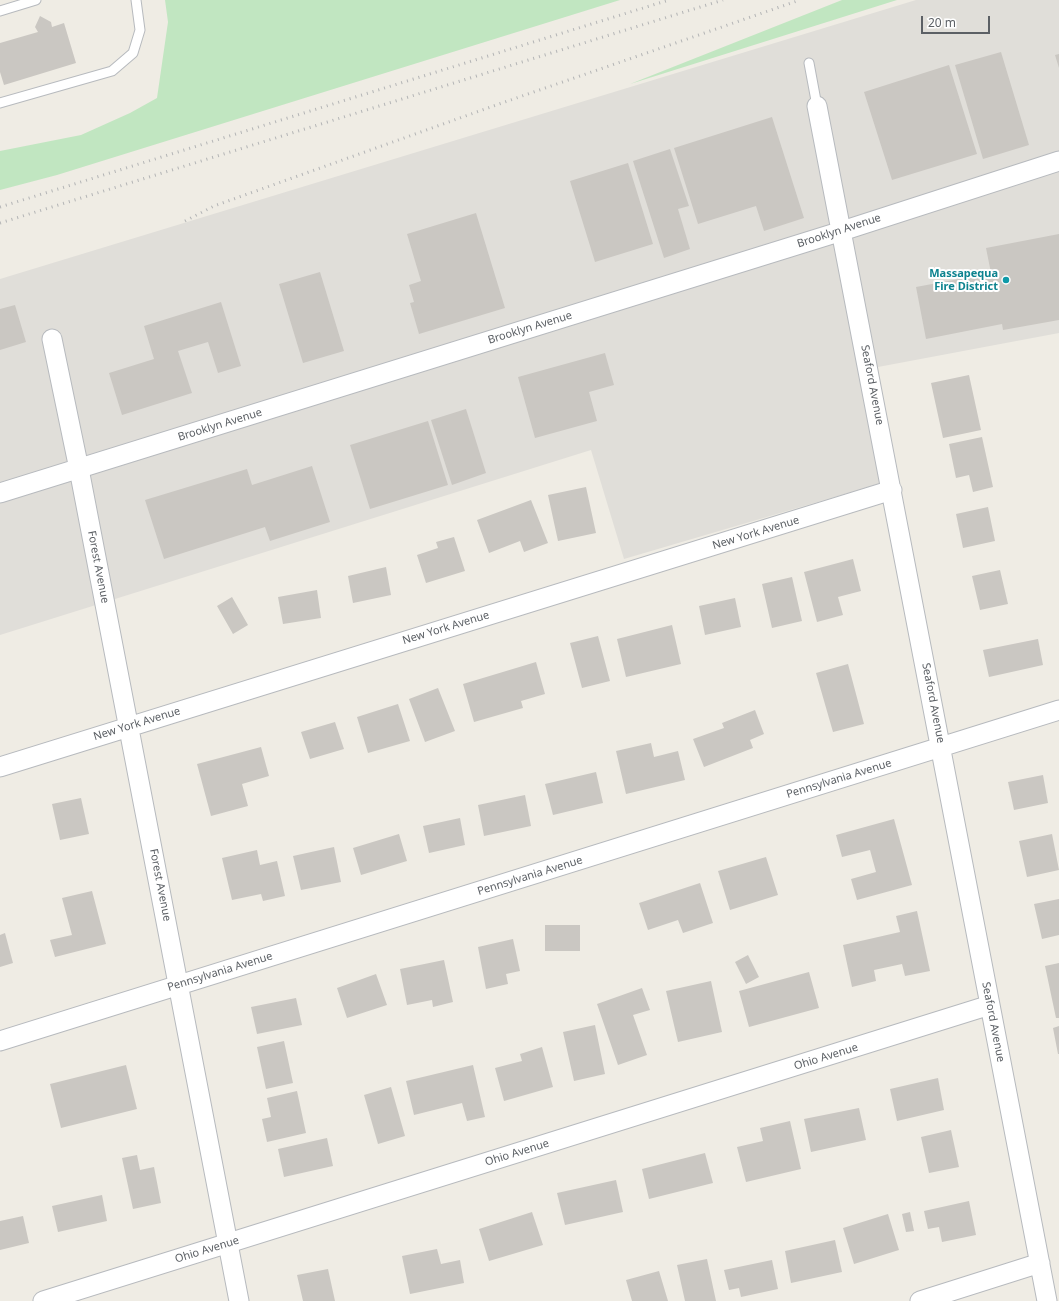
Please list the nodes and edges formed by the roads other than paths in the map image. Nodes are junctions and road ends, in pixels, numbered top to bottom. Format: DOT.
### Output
graph roads {
  1 [pos="36,0"];
  2 [pos="136,0"];
  3 [pos="0,11"];
  4 [pos="809,63"];
  5 [pos="0,102"];
  6 [pos="817,106"];
  7 [pos="1059,161"];
  8 [pos="842,231"];
  9 [pos="52,339"];
  10 [pos="80,469"];
  11 [pos="892,490"];
  12 [pos="0,494"];
  13 [pos="1059,710"];
  14 [pos="130,727"];
  15 [pos="941,748"];
  16 [pos="0,767"];
  17 [pos="179,985"];
  18 [pos="990,1005"];
  19 [pos="0,1041"];
  20 [pos="228,1243"];
  21 [pos="1040,1263"];
  22 [pos="43,1301"];
  23 [pos="240,1301"];
  24 [pos="920,1301"];
  25 [pos="1047,1301"];
  1 -- 3 [label="lane"];
  2 -- 5 [label="lane"];
  4 -- 6 [label="lane"];
  6 -- 8 [label="street, Seaford Avenue"];
  7 -- 8 [label="street, Brooklyn Avenue"];
  8 -- 10 [label="street, Brooklyn Avenue"];
  8 -- 11 [label="street, Seaford Avenue"];
  9 -- 10 [label="street, Forest Avenue"];
  10 -- 12 [label="street, Brooklyn Avenue"];
  10 -- 14 [label="street, Forest Avenue"];
  11 -- 14 [label="street, New York Avenue"];
  11 -- 15 [label="street, Seaford Avenue"];
  13 -- 15 [label="street, Pennsylvania Avenue"];
  14 -- 16 [label="street, New York Avenue"];
  14 -- 17 [label="street, Forest Avenue"];
  15 -- 17 [label="street, Pennsylvania Avenue"];
  15 -- 18 [label="street, Seaford Avenue"];
  17 -- 19 [label="street, Pennsylvania Avenue"];
  17 -- 20 [label="street, Forest Avenue"];
  18 -- 20 [label="street, Ohio Avenue"];
  18 -- 21 [label="street, Seaford Avenue"];
  20 -- 22 [label="street, Ohio Avenue"];
  20 -- 23 [label="street, Forest Avenue"];
  21 -- 24 [label="street"];
  21 -- 25 [label="street, Seaford Avenue"];
}
